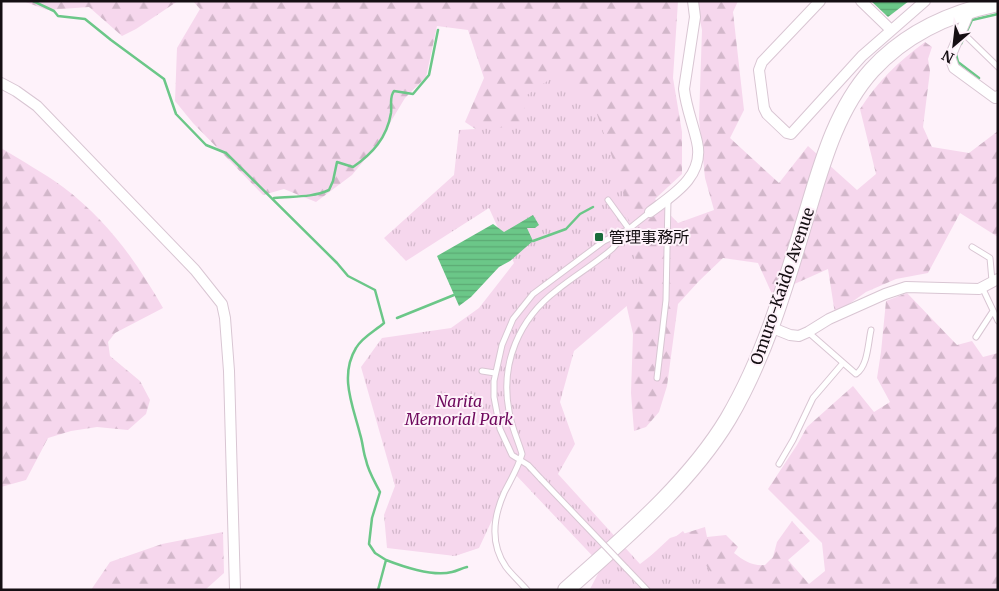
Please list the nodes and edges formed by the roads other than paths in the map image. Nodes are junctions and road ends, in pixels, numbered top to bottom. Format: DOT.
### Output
graph roads {
  1 [pos="693,1"];
  2 [pos="820,1"];
  3 [pos="861,1"];
  4 [pos="925,1"];
  5 [pos="998,4"];
  6 [pos="971,8"];
  7 [pos="891,30"];
  8 [pos="961,31"];
  9 [pos="998,67"];
  10 [pos="1,83"];
  11 [pos="998,96"];
  12 [pos="668,199"];
  13 [pos="608,200"];
  14 [pos="650,212"];
  15 [pos="629,229"];
  16 [pos="972,247"];
  17 [pos="995,280"];
  18 [pos="982,287"];
  19 [pos="993,311"];
  20 [pos="998,321"];
  21 [pos="770,327"];
  22 [pos="871,330"];
  23 [pos="808,332"];
  24 [pos="976,337"];
  25 [pos="843,363"];
  26 [pos="482,371"];
  27 [pos="496,373"];
  28 [pos="657,378"];
  29 [pos="520,460"];
  30 [pos="779,464"];
  31 [pos="235,590"];
  32 [pos="527,590"];
  33 [pos="566,590"];
  34 [pos="647,590"];
  1 -- 12 [label="street"];
  2 -- 7 [label="street"];
  3 -- 7 [label="street"];
  4 -- 7 [label="street"];
  5 -- 6 [label="main road, Omuro-Kaido Avenue"];
  6 -- 8 [label="street"];
  6 -- 21 [label="main road, Omuro-Kaido Avenue"];
  8 -- 9 [label="lane"];
  8 -- 11 [label="street"];
  10 -- 31 [label="street"];
  12 -- 14 [label="street"];
  12 -- 28 [label="lane"];
  13 -- 15 [label="lane"];
  14 -- 15 [label="lane"];
  15 -- 27 [label="lane"];
  15 -- 29 [label="lane"];
  16 -- 17 [label="lane"];
  17 -- 18 [label="street"];
  18 -- 19 [label="lane"];
  18 -- 23 [label="street"];
  19 -- 20 [label="lane"];
  19 -- 24 [label="lane"];
  21 -- 23 [label="street"];
  21 -- 33 [label="main road, Omuro-Kaido Avenue"];
  22 -- 25 [label="lane"];
  23 -- 25 [label="lane"];
  25 -- 30 [label="lane"];
  26 -- 27 [label="lane"];
  27 -- 29 [label="lane"];
  29 -- 32 [label="lane"];
  29 -- 34 [label="lane, bridge"];
}
